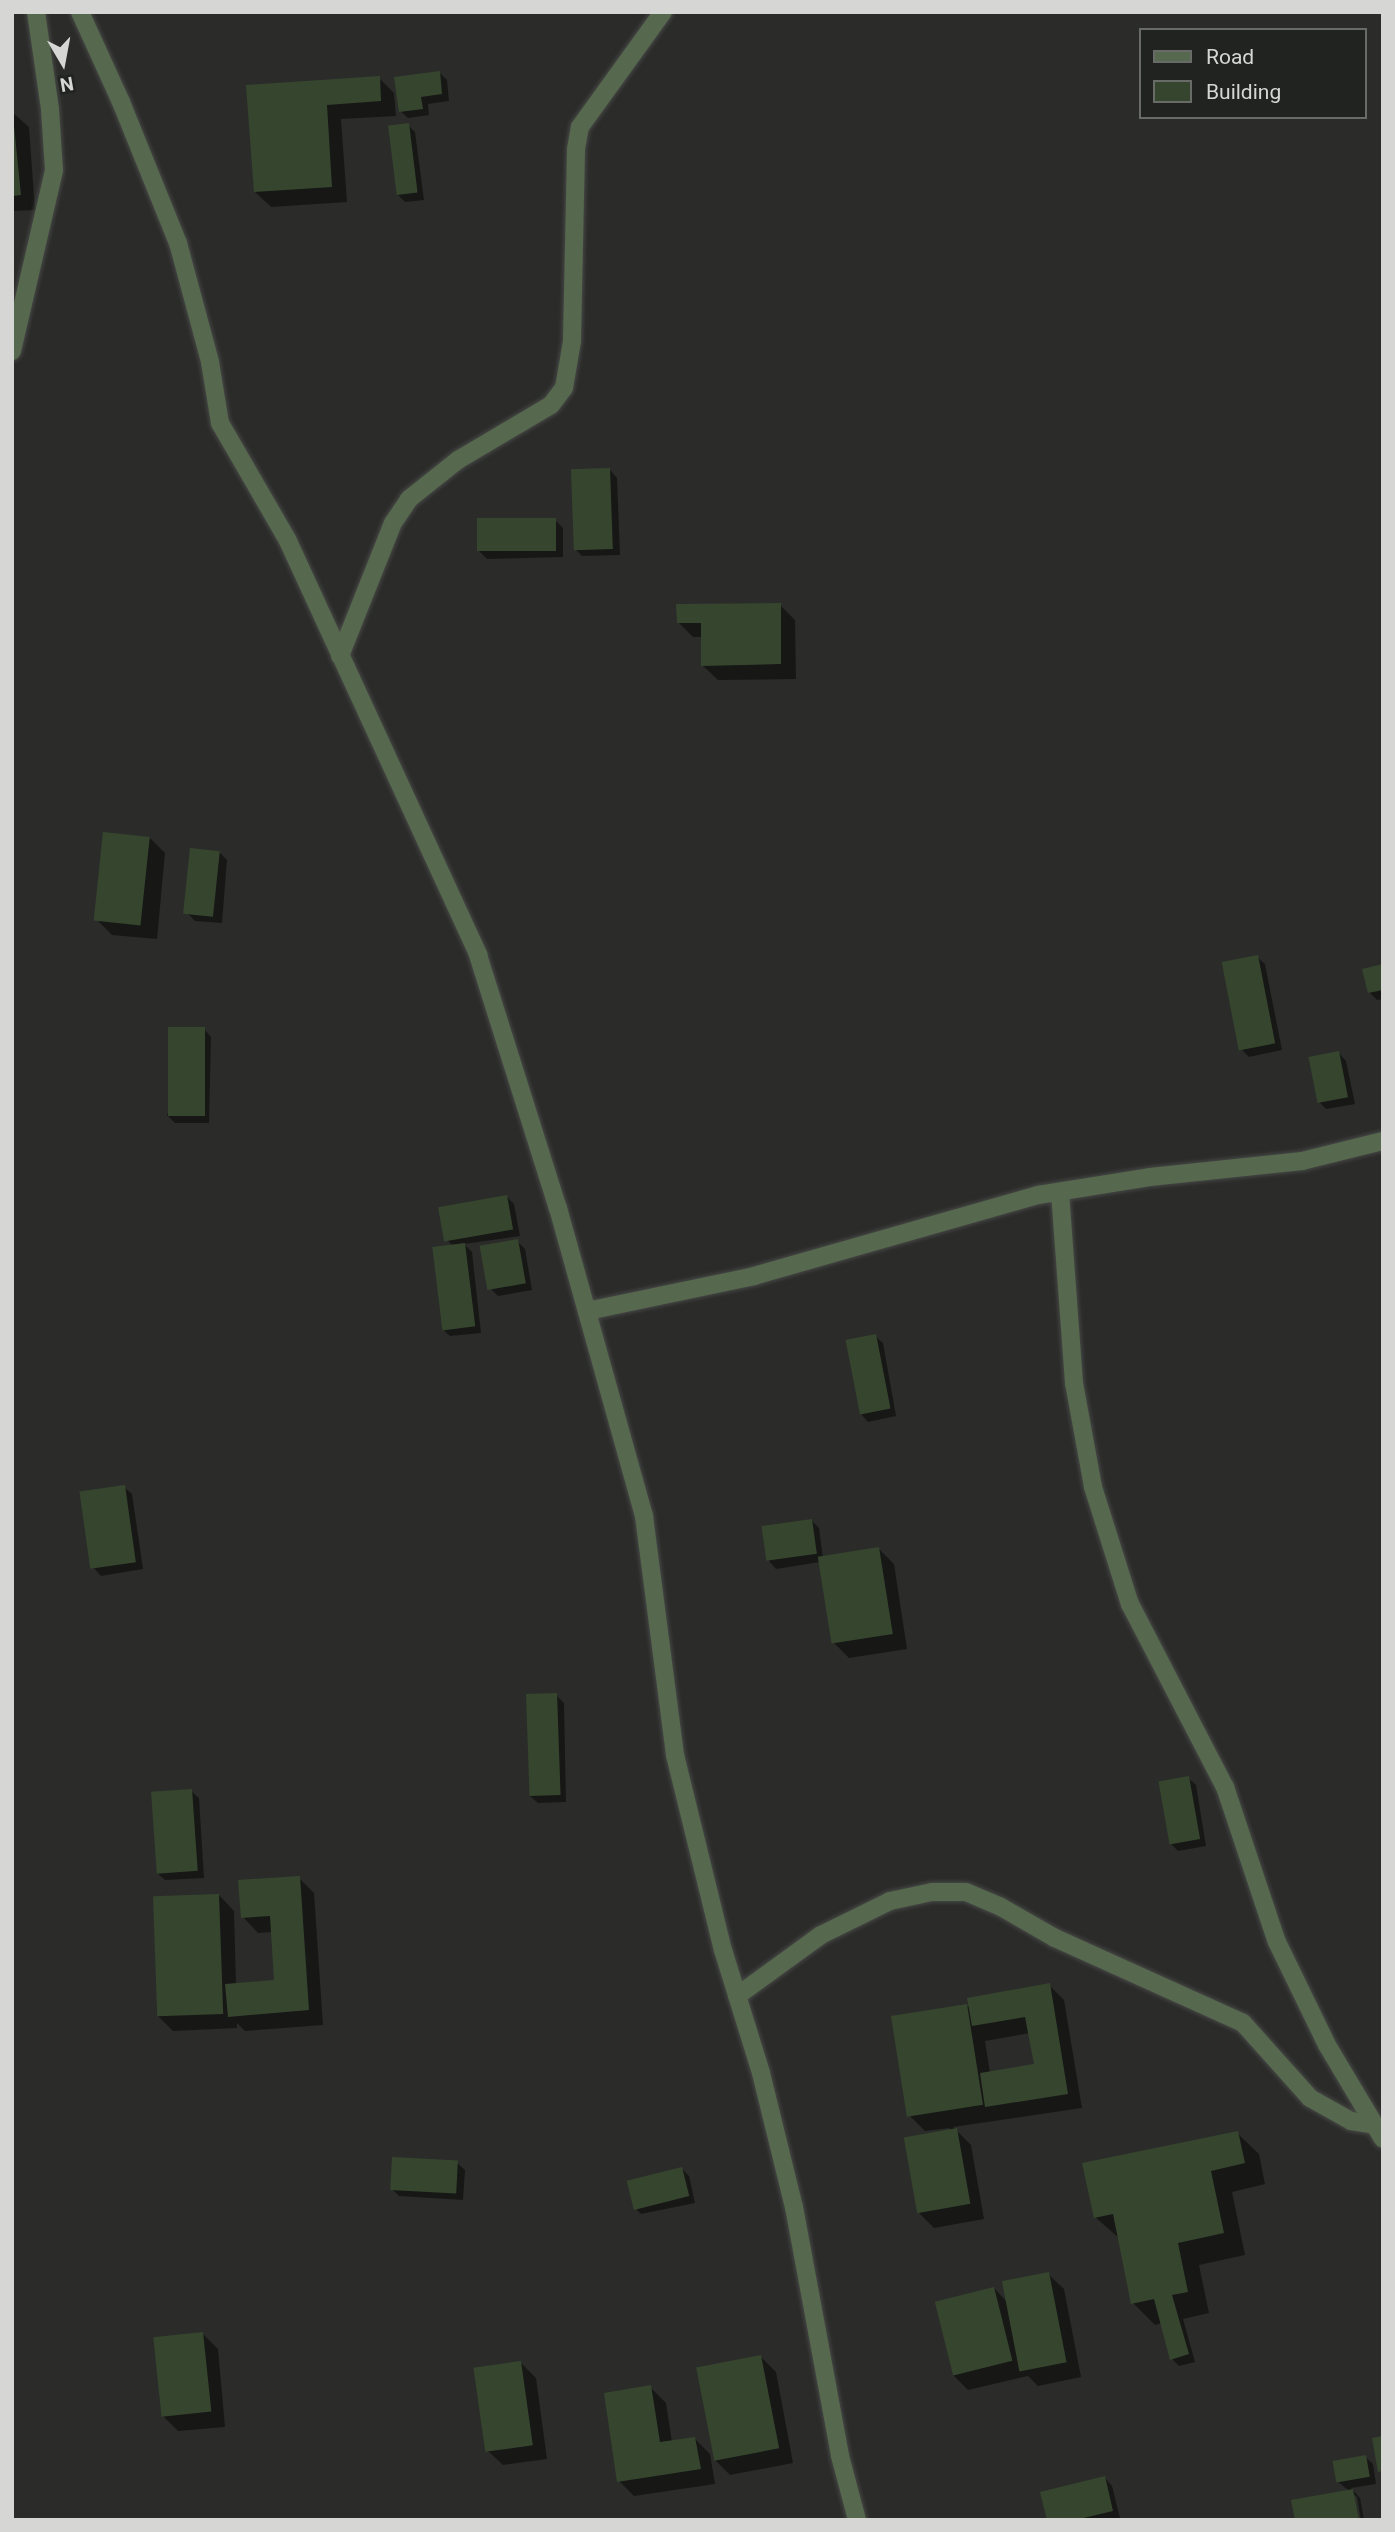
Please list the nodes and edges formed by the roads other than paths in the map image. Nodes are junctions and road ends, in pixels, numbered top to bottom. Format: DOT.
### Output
graph roads {
  1 [pos="36,12"];
  2 [pos="80,12"];
  3 [pos="663,12"];
  4 [pos="12,351"];
  5 [pos="340,656"];
  6 [pos="1383,1141"];
  7 [pos="1060,1192"];
  8 [pos="587,1311"];
  9 [pos="737,1996"];
  10 [pos="1379,2132"];
  11 [pos="857,2520"];
  1 -- 4 [label="street"];
  2 -- 5 [label="street"];
  3 -- 5 [label="street"];
  5 -- 8 [label="street"];
  6 -- 7 [label="street"];
  7 -- 8 [label="street"];
  7 -- 10 [label="street"];
  8 -- 9 [label="street"];
  9 -- 10 [label="street"];
  9 -- 11 [label="street"];
}
